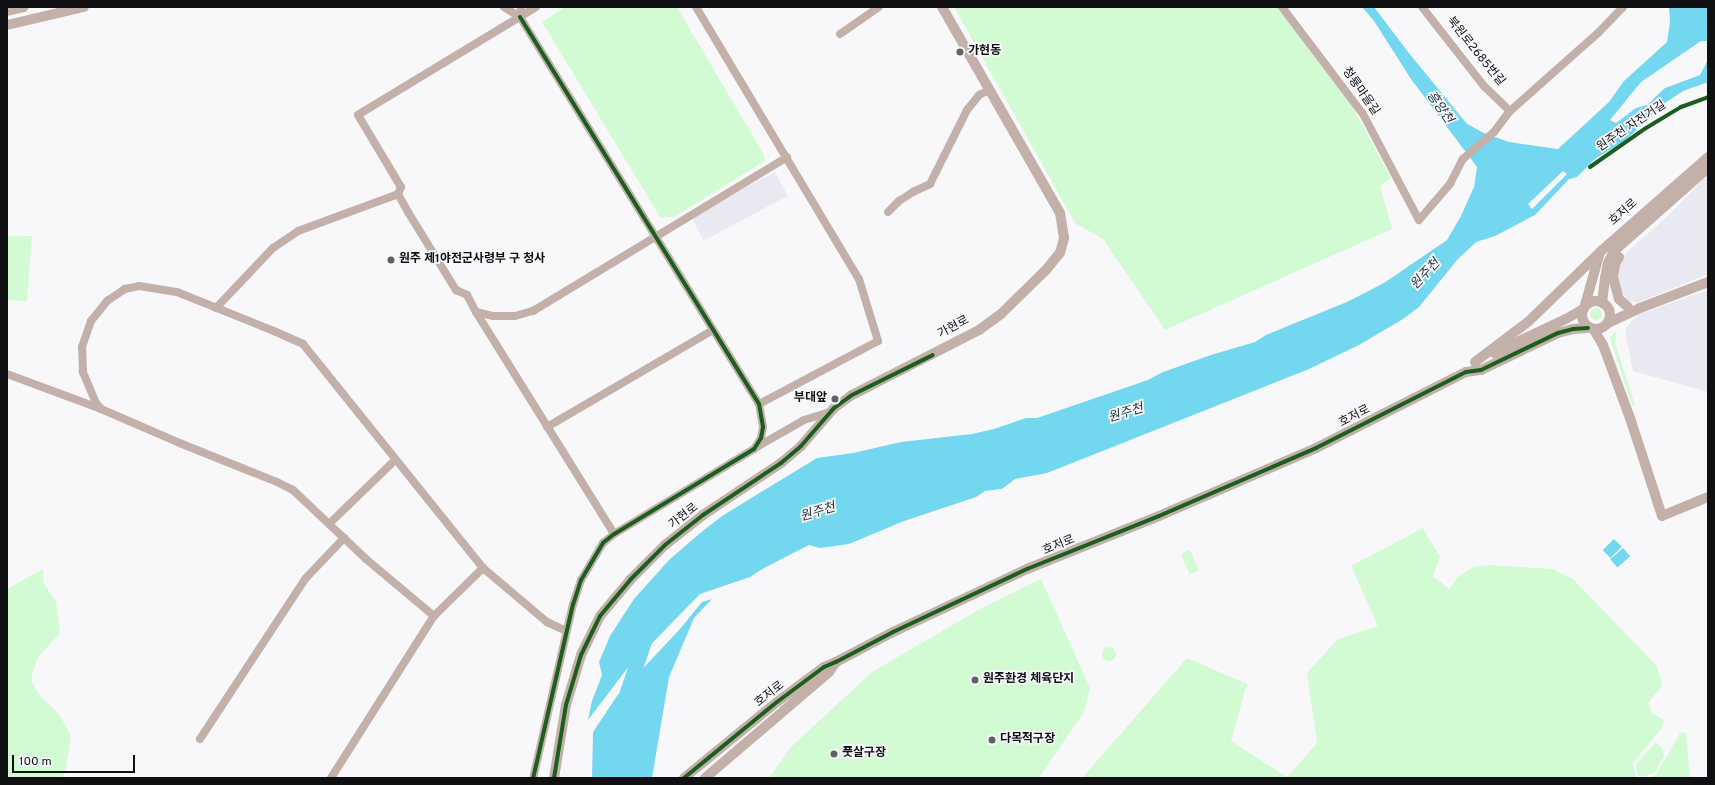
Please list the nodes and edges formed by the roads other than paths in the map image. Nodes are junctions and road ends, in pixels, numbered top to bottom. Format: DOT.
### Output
graph roads {
  1 [pos="24,7"];
  2 [pos="84,7"];
  3 [pos="504,7"];
  4 [pos="521,7"];
  5 [pos="536,7"];
  6 [pos="696,7"];
  7 [pos="879,7"];
  8 [pos="942,7"];
  9 [pos="1282,7"];
  10 [pos="1422,7"];
  11 [pos="1623,7"];
  12 [pos="7,11"];
  13 [pos="520,17"];
  14 [pos="7,25"];
  15 [pos="840,34"];
  16 [pos="989,90"];
  17 [pos="1510,111"];
  18 [pos="1708,157"];
  19 [pos="786,158"];
  20 [pos="1708,168"];
  21 [pos="398,194"];
  22 [pos="888,212"];
  23 [pos="1637,231"];
  24 [pos="656,236"];
  25 [pos="1600,252"];
  26 [pos="1708,282"];
  27 [pos="1604,304"];
  28 [pos="1584,307"];
  29 [pos="1628,307"];
  30 [pos="216,308"];
  31 [pos="1640,308"];
  32 [pos="476,312"];
  33 [pos="1606,325"];
  34 [pos="1591,329"];
  35 [pos="713,330"];
  36 [pos="1603,345"];
  37 [pos="1475,362"];
  38 [pos="1466,372"];
  39 [pos="7,374"];
  40 [pos="758,404"];
  41 [pos="101,409"];
  42 [pos="832,411"];
  43 [pos="547,427"];
  44 [pos="754,449"];
  45 [pos="396,459"];
  46 [pos="1708,496"];
  47 [pos="329,524"];
  48 [pos="614,534"];
  49 [pos="344,538"];
  50 [pos="483,568"];
  51 [pos="434,616"];
  52 [pos="566,631"];
  53 [pos="836,662"];
  54 [pos="200,739"];
  55 [pos="331,778"];
  56 [pos="533,778"];
  57 [pos="554,778"];
  58 [pos="684,778"];
  59 [pos="705,778"];
  1 -- 12 [label="street"];
  2 -- 14 [label="street"];
  3 -- 13 [label="street"];
  4 -- 13 [label="street"];
  5 -- 13 [label="street"];
  6 -- 19 [label="street"];
  7 -- 15 [label="street"];
  8 -- 16 [label="street, 가현로"];
  9 -- 17 [label="street, 청룡마을길"];
  10 -- 17 [label="street, 북원로2685번길"];
  11 -- 17 [label="street"];
  13 -- 21 [label="street"];
  13 -- 24 [label="street"];
  16 -- 22 [label="street"];
  16 -- 42 [label="street, 가현로"];
  18 -- 25 [label="street, 호저로"];
  19 -- 24 [label="street"];
  19 -- 40 [label="street"];
  20 -- 23 [label="street, 호저로"];
  21 -- 30 [label="street"];
  21 -- 32 [label="street"];
  23 -- 27 [label="street"];
  23 -- 29 [label="street"];
  24 -- 32 [label="street"];
  24 -- 35 [label="street"];
  25 -- 28 [label="street"];
  25 -- 37 [label="street, 호저로"];
  26 -- 31 [label="street"];
  27 -- 28 [label="street"];
  27 -- 29 [label="street"];
  27 -- 33 [label="street"];
  28 -- 34 [label="street"];
  28 -- 37 [label="street"];
  29 -- 31 [label="street"];
  30 -- 41 [label="street"];
  30 -- 45 [label="street"];
  31 -- 33 [label="street"];
  32 -- 43 [label="street"];
  33 -- 34 [label="street"];
  33 -- 36 [label="street"];
  34 -- 36 [label="street"];
  34 -- 38 [label="street"];
  35 -- 40 [label="street"];
  35 -- 43 [label="street"];
  36 -- 46 [label="street"];
  37 -- 38 [label="street"];
  38 -- 53 [label="street, 호저로"];
  39 -- 41 [label="street"];
  40 -- 44 [label="street"];
  41 -- 47 [label="street"];
  42 -- 44 [label="street"];
  42 -- 57 [label="street, 가현로"];
  43 -- 48 [label="street"];
  44 -- 48 [label="street"];
  45 -- 47 [label="street"];
  45 -- 50 [label="street"];
  47 -- 49 [label="street"];
  48 -- 52 [label="street"];
  49 -- 51 [label="street"];
  49 -- 54 [label="street"];
  50 -- 51 [label="street"];
  50 -- 52 [label="street"];
  51 -- 55 [label="street"];
  52 -- 56 [label="street"];
  53 -- 58 [label="street, 호저로"];
  53 -- 59 [label="street, 호저로"];
}
